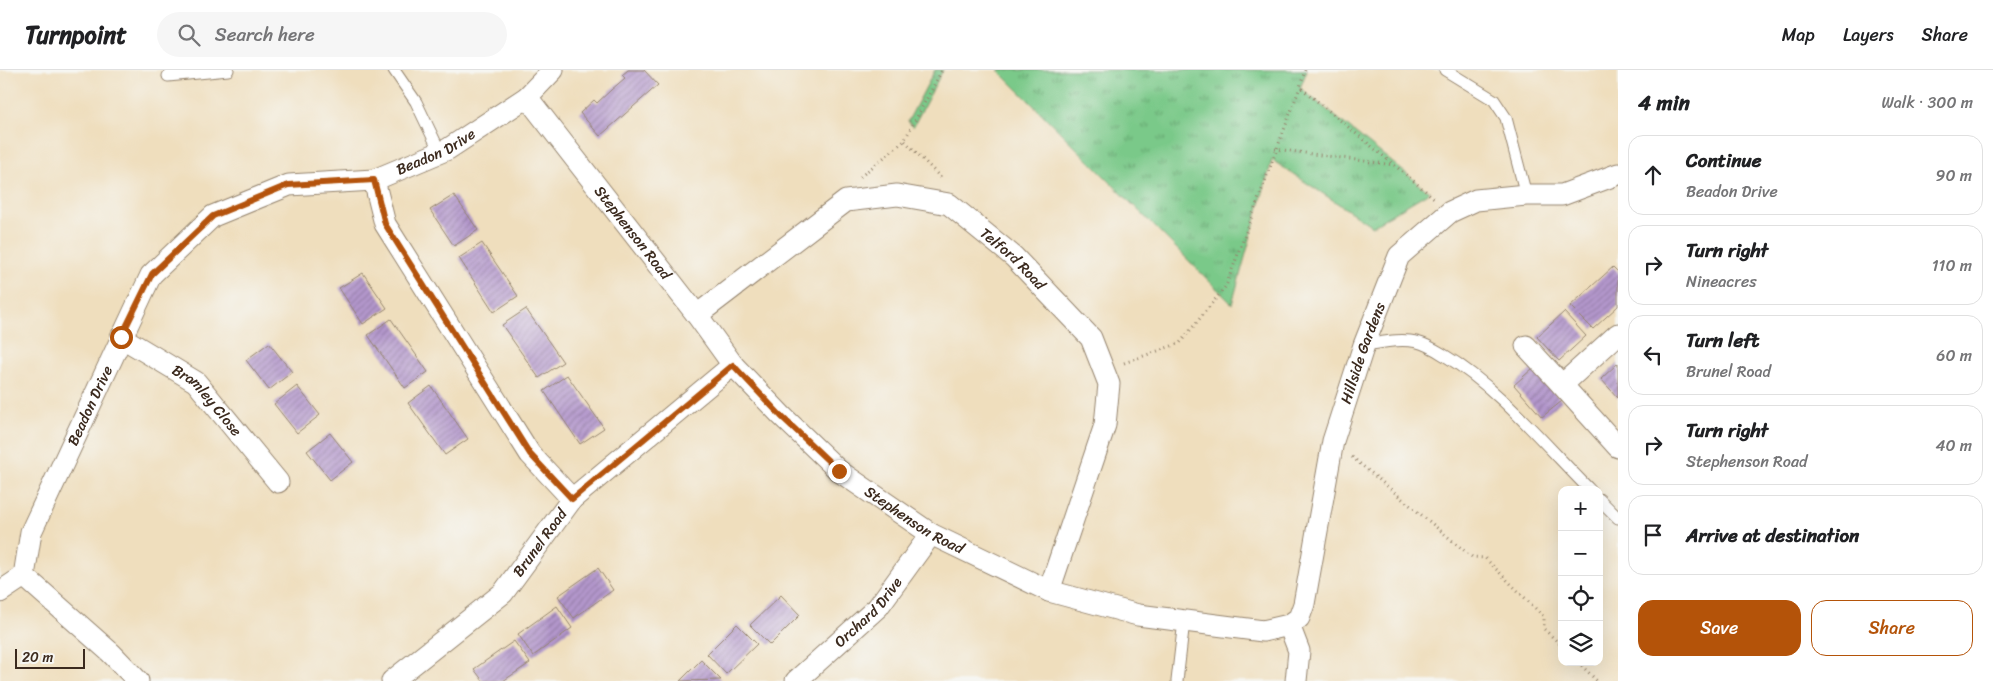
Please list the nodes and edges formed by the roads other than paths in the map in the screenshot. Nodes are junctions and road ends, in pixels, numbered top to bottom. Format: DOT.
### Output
graph roads {
  1 [pos="228,70"];
  2 [pos="394,70"];
  3 [pos="553,70"];
  4 [pos="1445,70"];
  5 [pos="168,76"];
  6 [pos="527,97"];
  7 [pos="440,152"];
  8 [pos="1618,174"];
  9 [pos="374,180"];
  10 [pos="1526,195"];
  11 [pos="697,315"];
  12 [pos="1618,334"];
  13 [pos="121,337"];
  14 [pos="1364,346"];
  15 [pos="1526,346"];
  16 [pos="733,365"];
  17 [pos="1562,385"];
  18 [pos="1618,447"];
  19 [pos="278,482"];
  20 [pos="1586,486"];
  21 [pos="572,499"];
  22 [pos="1603,503"];
  23 [pos="1618,518"];
  24 [pos="931,534"];
  25 [pos="24,576"];
  26 [pos="0,592"];
  27 [pos="1049,592"];
  28 [pos="1184,621"];
  29 [pos="1289,625"];
  30 [pos="138,681"];
  31 [pos="392,681"];
  32 [pos="796,681"];
  33 [pos="1177,681"];
  34 [pos="1296,681"];
  1 -- 5 [label="lane"];
  2 -- 7 [label="lane"];
  3 -- 6 [label="street, Beadon Drive"];
  4 -- 10 [label="lane"];
  6 -- 7 [label="street, Beadon Drive"];
  6 -- 11 [label="street, Stephenson Road"];
  7 -- 9 [label="street, Beadon Drive"];
  8 -- 10 [label="street, Hillside Gardens"];
  9 -- 13 [label="street, Beadon Drive"];
  9 -- 21 [label="street"];
  10 -- 14 [label="street, Hillside Gardens"];
  11 -- 16 [label="street, Stephenson Road"];
  11 -- 27 [label="street, Telford Road"];
  12 -- 17 [label="street"];
  13 -- 19 [label="street, Bramley Close"];
  13 -- 25 [label="street, Beadon Drive"];
  14 -- 20 [label="lane"];
  14 -- 29 [label="street, Hillside Gardens"];
  15 -- 17 [label="street"];
  16 -- 21 [label="street, Brunel Road"];
  16 -- 24 [label="street, Stephenson Road"];
  17 -- 18 [label="street"];
  21 -- 31 [label="street, Brunel Road"];
  22 -- 23 [label="lane"];
  24 -- 27 [label="street, Stephenson Road"];
  24 -- 32 [label="street, Orchard Drive"];
  25 -- 26 [label="street"];
  25 -- 30 [label="street"];
  27 -- 28 [label="street, Stephenson Road"];
  28 -- 29 [label="street, Stephenson Road"];
  28 -- 33 [label="lane"];
  29 -- 34 [label="street"];
}
